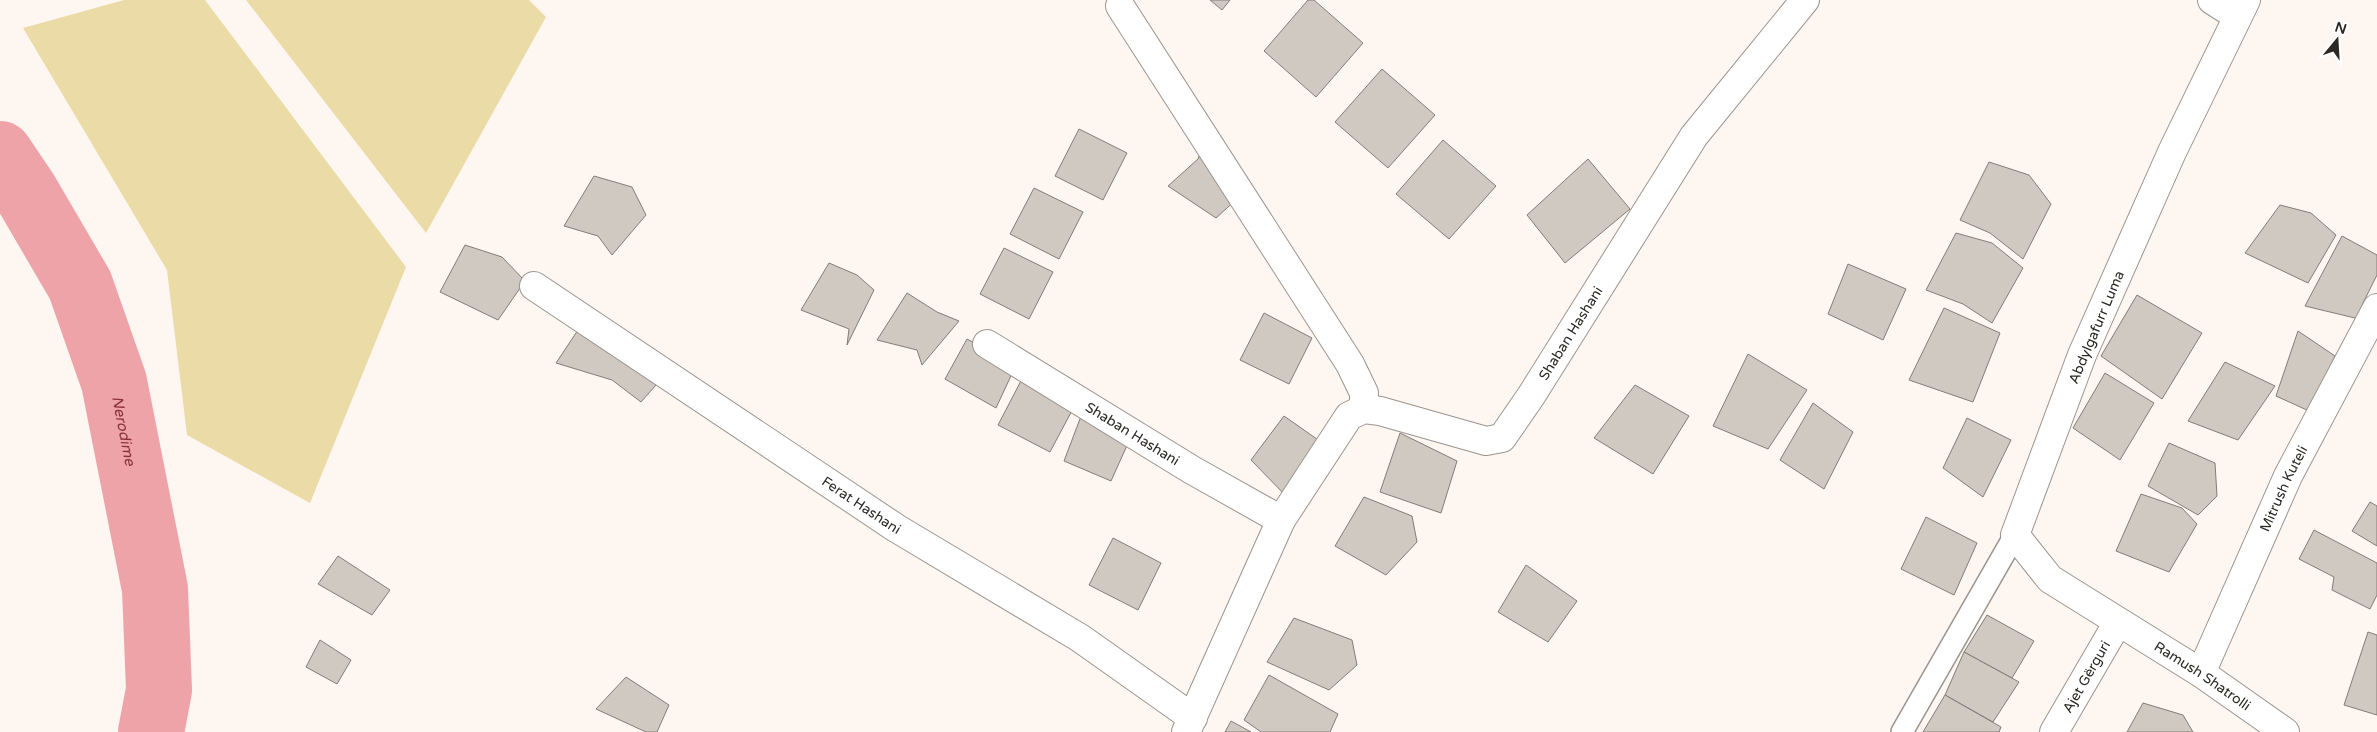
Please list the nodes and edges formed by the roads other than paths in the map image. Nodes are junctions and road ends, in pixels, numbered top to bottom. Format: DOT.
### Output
graph roads {
  1 [pos="1805,0"];
  2 [pos="2212,0"];
  3 [pos="1120,6"];
  4 [pos="2242,8"];
  5 [pos="534,286"];
  6 [pos="2377,308"];
  7 [pos="987,344"];
  8 [pos="1364,409"];
  9 [pos="1281,520"];
  10 [pos="2015,535"];
  11 [pos="2118,622"];
  12 [pos="2201,673"];
  13 [pos="1189,725"];
  14 [pos="1902,732"];
  15 [pos="2054,732"];
  16 [pos="2285,732"];
  1 -- 8 [label="street, Shaban Hashani"];
  2 -- 4 [label="street"];
  3 -- 8 [label="street"];
  4 -- 10 [label="street, Abdylgafurr Luma"];
  5 -- 13 [label="street, Ferat Hashani"];
  6 -- 12 [label="street, Mitrush Kuteli"];
  7 -- 9 [label="street, Shaban Hashani"];
  8 -- 9 [label="street"];
  9 -- 13 [label="street"];
  10 -- 11 [label="street"];
  10 -- 14 [label="lane"];
  11 -- 12 [label="street, Ramush Shatrolli"];
  11 -- 15 [label="street, Ajet Gërguri"];
  12 -- 16 [label="street, Ramush Shatrolli"];
}
